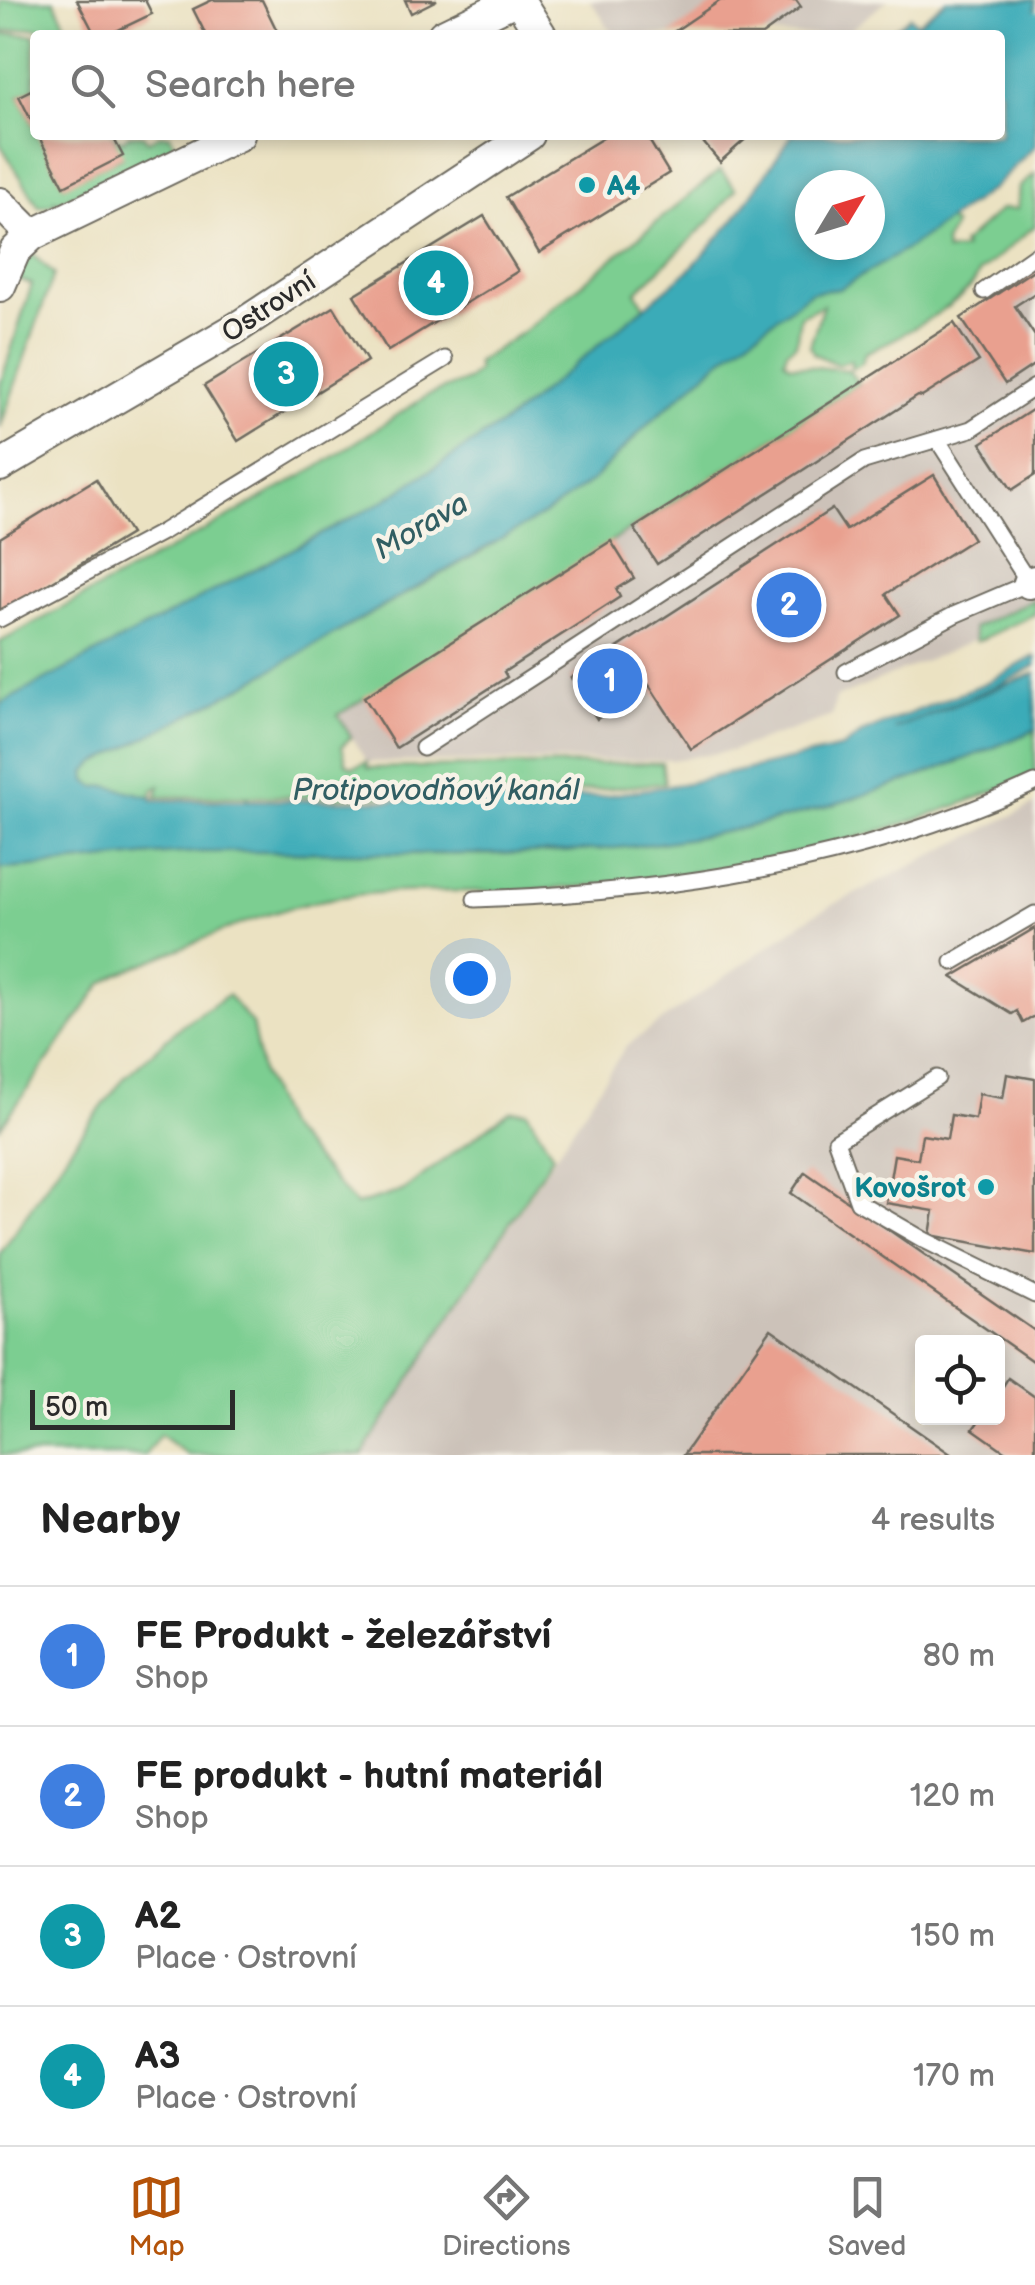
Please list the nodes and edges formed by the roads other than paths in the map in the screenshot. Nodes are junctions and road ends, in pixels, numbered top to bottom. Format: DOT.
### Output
graph roads {
  1 [pos="517,0"];
  2 [pos="454,30"];
  3 [pos="537,30"];
  4 [pos="229,140"];
  5 [pos="521,140"];
  6 [pos="0,203"];
  7 [pos="32,235"];
  8 [pos="1035,255"];
  9 [pos="0,286"];
  10 [pos="984,291"];
  11 [pos="445,359"];
  12 [pos="1035,386"];
  13 [pos="937,439"];
  14 [pos="0,466"];
  15 [pos="1032,582"];
  16 [pos="0,619"];
  17 [pos="846,672"];
  18 [pos="423,748"];
  19 [pos="1035,783"];
  20 [pos="475,899"];
  21 [pos="1035,914"];
  22 [pos="954,962"];
  23 [pos="937,1078"];
  24 [pos="1035,1295"];
  1 -- 2 [label="street"];
  1 -- 3 [label="street"];
  4 -- 7 [label="street"];
  5 -- 14 [label="street, Ostrovní"];
  6 -- 7 [label="street"];
  7 -- 9 [label="street"];
  8 -- 10 [label="lane"];
  11 -- 16 [label="lane"];
  12 -- 13 [label="lane"];
  13 -- 15 [label="lane"];
  13 -- 18 [label="lane"];
  15 -- 17 [label="lane"];
  19 -- 20 [label="lane"];
  21 -- 22 [label="lane"];
  23 -- 24 [label="lane"];
}
